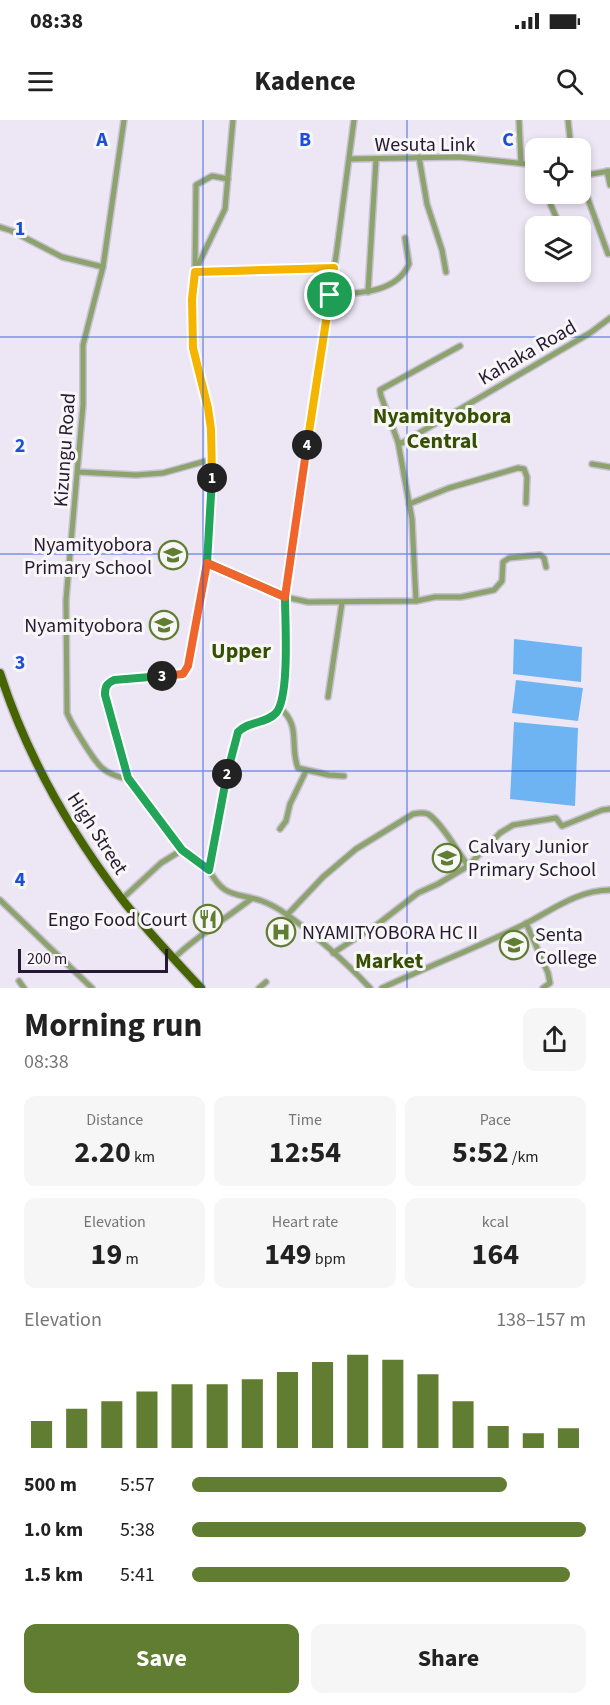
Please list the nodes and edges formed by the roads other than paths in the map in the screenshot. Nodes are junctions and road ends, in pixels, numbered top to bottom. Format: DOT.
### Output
graph roads {
  1 [pos="124,120"];
  2 [pos="233,120"];
  3 [pos="354,120"];
  4 [pos="519,120"];
  5 [pos="568,120"];
  6 [pos="570,138"];
  7 [pos="419,157"];
  8 [pos="350,159"];
  9 [pos="376,160"];
  10 [pos="521,163"];
  11 [pos="525,164"];
  12 [pos="608,171"];
  13 [pos="591,174"];
  14 [pos="228,179"];
  15 [pos="610,185"];
  16 [pos="590,204"];
  17 [pos="0,227"];
  18 [pos="405,238"];
  19 [pos="608,254"];
  20 [pos="103,267"];
  21 [pos="334,268"];
  22 [pos="195,272"];
  23 [pos="446,272"];
  24 [pos="368,292"];
  25 [pos="330,295"];
  26 [pos="610,318"];
  27 [pos="460,346"];
  28 [pos="398,442"];
  29 [pos="213,459"];
  30 [pos="592,464"];
  31 [pos="610,467"];
  32 [pos="78,472"];
  33 [pos="526,503"];
  34 [pos="409,504"];
  35 [pos="207,563"];
  36 [pos="546,567"];
  37 [pos="285,597"];
  38 [pos="416,601"];
  39 [pos="342,603"];
  40 [pos="0,675"];
  41 [pos="328,697"];
  42 [pos="279,707"];
  43 [pos="306,771"];
  44 [pos="344,776"];
  45 [pos="128,778"];
  46 [pos="610,809"];
  47 [pos="280,829"];
  48 [pos="182,850"];
  49 [pos="468,866"];
  50 [pos="209,870"];
  51 [pos="610,890"];
  52 [pos="122,899"];
  53 [pos="251,899"];
  54 [pos="0,900"];
  55 [pos="287,915"];
  56 [pos="526,923"];
  57 [pos="333,953"];
  58 [pos="174,958"];
  59 [pos="19,981"];
  60 [pos="266,982"];
  61 [pos="24,988"];
  62 [pos="92,988"];
  63 [pos="201,988"];
  64 [pos="259,988"];
  65 [pos="370,988"];
  66 [pos="382,988"];
  67 [pos="543,988"];
  1 -- 20 [label="street, Kizungu Road"];
  2 -- 14 [label="street"];
  3 -- 8 [label="street"];
  4 -- 10 [label="street"];
  5 -- 6 [label="street"];
  7 -- 9 [label="street, Wesuta Link"];
  7 -- 10 [label="street, Wesuta Link"];
  7 -- 23 [label="street"];
  8 -- 9 [label="street, Wesuta Link"];
  8 -- 21 [label="street"];
  9 -- 24 [label="street"];
  10 -- 11 [label="street, Wesuta Link"];
  12 -- 13 [label="street"];
  12 -- 15 [label="street"];
  14 -- 22 [label="street"];
  14 -- 22 [label="street"];
  16 -- 19 [label="street"];
  17 -- 20 [label="street"];
  18 -- 24 [label="street"];
  20 -- 32 [label="street, Kizungu Road"];
  21 -- 22 [label="street"];
  21 -- 25 [label="street"];
  22 -- 29 [label="street"];
  24 -- 25 [label="street"];
  25 -- 37 [label="street"];
  26 -- 28 [label="street, Kahaka Road"];
  27 -- 28 [label="street"];
  28 -- 34 [label="street"];
  29 -- 32 [label="street"];
  29 -- 35 [label="street"];
  30 -- 31 [label="street"];
  32 -- 45 [label="street, Kizungu Road"];
  33 -- 34 [label="street"];
  34 -- 38 [label="street"];
  35 -- 37 [label="street"];
  35 -- 45 [label="street"];
  36 -- 38 [label="street"];
  37 -- 39 [label="street"];
  37 -- 42 [label="street"];
  38 -- 39 [label="street"];
  39 -- 41 [label="street"];
  40 -- 52 [label="main road, High Street"];
  42 -- 43 [label="street"];
  42 -- 50 [label="street"];
  43 -- 44 [label="street"];
  43 -- 47 [label="street"];
  45 -- 48 [label="street"];
  46 -- 49 [label="street"];
  48 -- 50 [label="street"];
  48 -- 52 [label="street"];
  49 -- 55 [label="street"];
  49 -- 57 [label="street"];
  50 -- 53 [label="street"];
  51 -- 56 [label="street"];
  52 -- 58 [label="main road, High Street"];
  53 -- 55 [label="street"];
  53 -- 58 [label="street"];
  54 -- 62 [label="street"];
  55 -- 57 [label="street"];
  56 -- 66 [label="street"];
  56 -- 67 [label="street"];
  57 -- 65 [label="street"];
  58 -- 63 [label="main road, High Street"];
  59 -- 61 [label="street"];
  60 -- 64 [label="street"];
}
